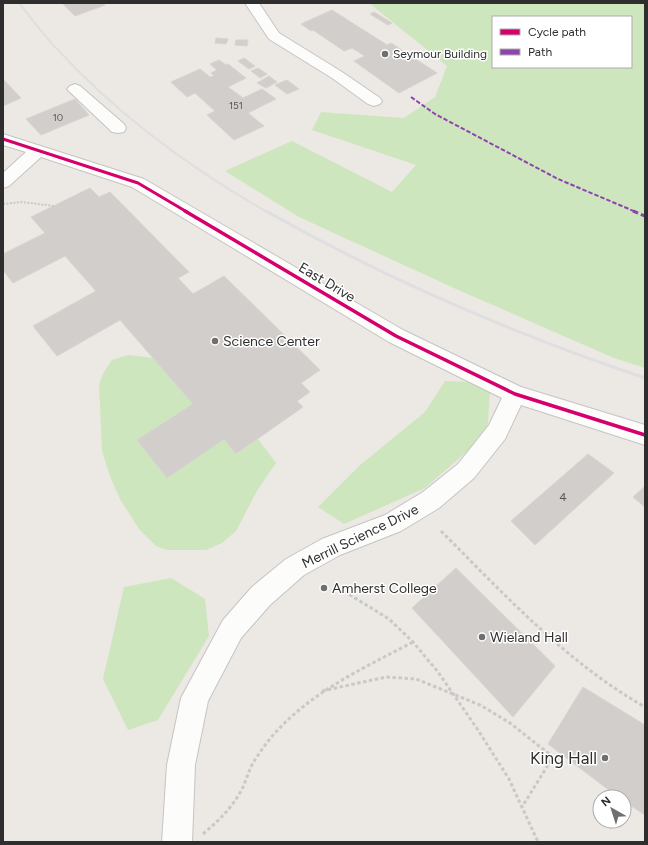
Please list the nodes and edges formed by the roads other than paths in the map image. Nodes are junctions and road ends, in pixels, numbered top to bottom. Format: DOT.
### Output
graph roads {
  1 [pos="252,3"];
  2 [pos="75,89"];
  3 [pos="374,101"];
  4 [pos="118,128"];
  5 [pos="3,139"];
  6 [pos="38,151"];
  7 [pos="3,182"];
  8 [pos="516,394"];
  9 [pos="645,435"];
  10 [pos="188,839"];
  1 -- 3 [label="street"];
  2 -- 4 [label="street"];
  5 -- 6 [label="street, East Drive"];
  6 -- 7 [label="street"];
  6 -- 8 [label="street, East Drive"];
  8 -- 9 [label="street, East Drive"];
  8 -- 10 [label="street, Merrill Science Drive"];
}
